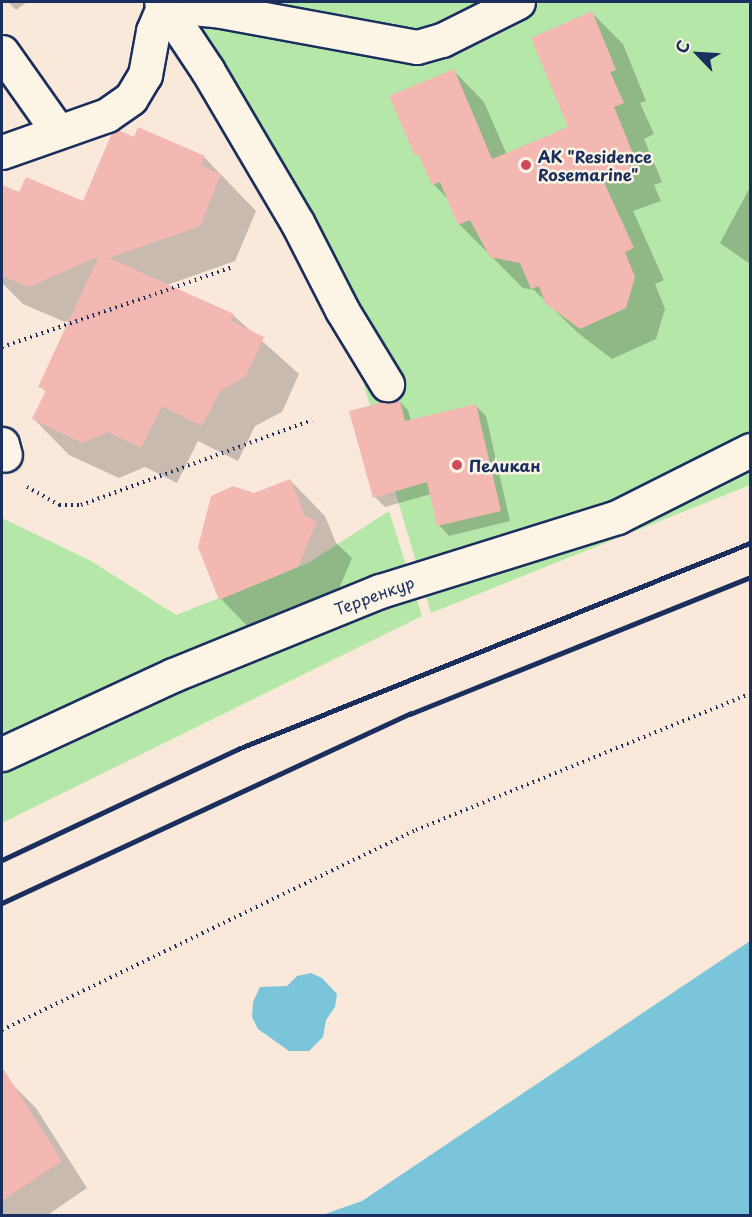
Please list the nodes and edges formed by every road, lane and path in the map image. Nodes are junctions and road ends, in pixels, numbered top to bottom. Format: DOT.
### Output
graph roads {
  1 [pos="518,2"];
  2 [pos="162,3"];
  3 [pos="2,52"];
  4 [pos="57,130"];
  5 [pos="2,152"];
  6 [pos="233,267"];
  7 [pos="2,347"];
  8 [pos="387,384"];
  9 [pos="312,420"];
  10 [pos="3,449"];
  11 [pos="750,450"];
  12 [pos="750,694"];
  13 [pos="2,754"];
  14 [pos="2,1030"];
  1 -- 2 [label="lane"];
  2 -- 4 [label="lane"];
  2 -- 8 [label="lane"];
  3 -- 4 [label="lane"];
  4 -- 5 [label="lane"];
  6 -- 7 [label="path"];
  9 -- 10 [label="path"];
  11 -- 13 [label="lane, Терренкур"];
  12 -- 14 [label="path"];
}
